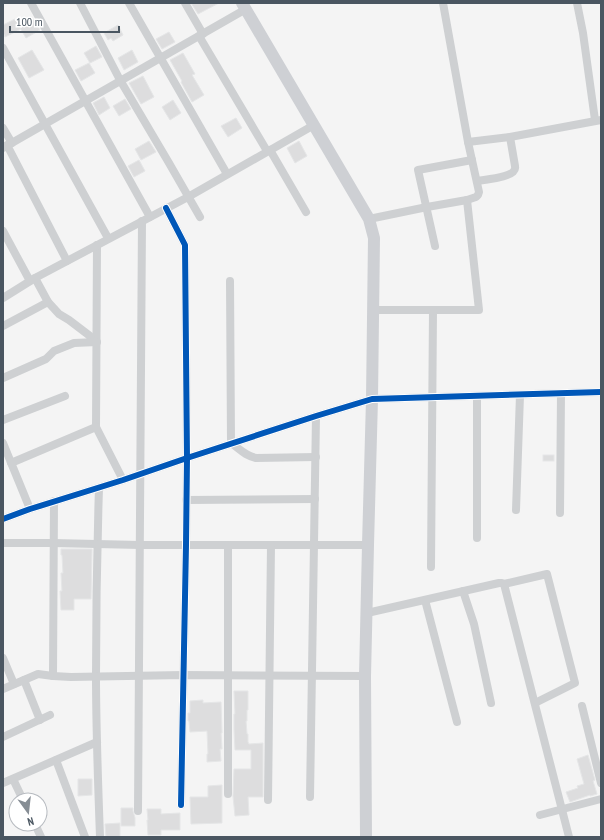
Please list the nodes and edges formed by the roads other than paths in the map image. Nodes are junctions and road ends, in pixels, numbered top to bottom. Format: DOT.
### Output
graph roads {
  1 [pos="31,3"];
  2 [pos="80,3"];
  3 [pos="129,3"];
  4 [pos="185,3"];
  5 [pos="443,3"];
  6 [pos="577,3"];
  7 [pos="244,6"];
  8 [pos="201,35"];
  9 [pos="3,48"];
  10 [pos="161,57"];
  11 [pos="120,80"];
  12 [pos="85,100"];
  13 [pos="598,120"];
  14 [pos="45,123"];
  15 [pos="314,125"];
  16 [pos="3,128"];
  17 [pos="510,137"];
  18 [pos="468,142"];
  19 [pos="7,145"];
  20 [pos="269,151"];
  21 [pos="472,160"];
  22 [pos="227,174"];
  23 [pos="477,181"];
  24 [pos="188,197"];
  25 [pos="467,200"];
  26 [pos="427,207"];
  27 [pos="166,208"];
  28 [pos="306,212"];
  29 [pos="150,217"];
  30 [pos="200,217"];
  31 [pos="369,219"];
  32 [pos="142,221"];
  33 [pos="3,231"];
  34 [pos="108,238"];
  35 [pos="97,245"];
  36 [pos="435,246"];
  37 [pos="67,261"];
  38 [pos="33,279"];
  39 [pos="230,281"];
  40 [pos="3,298"];
  41 [pos="48,302"];
  42 [pos="374,310"];
  43 [pos="433,310"];
  44 [pos="3,326"];
  45 [pos="94,342"];
  46 [pos="3,378"];
  47 [pos="601,392"];
  48 [pos="561,393"];
  49 [pos="520,395"];
  50 [pos="65,396"];
  51 [pos="477,396"];
  52 [pos="432,398"];
  53 [pos="372,399"];
  54 [pos="316,416"];
  55 [pos="3,420"];
  56 [pos="96,427"];
  57 [pos="3,443"];
  58 [pos="231,444"];
  59 [pos="316,457"];
  60 [pos="187,458"];
  61 [pos="11,463"];
  62 [pos="140,474"];
  63 [pos="123,480"];
  64 [pos="99,488"];
  65 [pos="315,499"];
  66 [pos="186,500"];
  67 [pos="54,501"];
  68 [pos="30,509"];
  69 [pos="516,510"];
  70 [pos="560,513"];
  71 [pos="3,519"];
  72 [pos="477,538"];
  73 [pos="3,543"];
  74 [pos="53,543"];
  75 [pos="97,544"];
  76 [pos="140,545"];
  77 [pos="186,545"];
  78 [pos="228,545"];
  79 [pos="271,545"];
  80 [pos="315,545"];
  81 [pos="368,545"];
  82 [pos="431,567"];
  83 [pos="504,584"];
  84 [pos="463,591"];
  85 [pos="424,600"];
  86 [pos="367,613"];
  87 [pos="3,658"];
  88 [pos="139,675"];
  89 [pos="183,675"];
  90 [pos="53,676"];
  91 [pos="96,676"];
  92 [pos="228,676"];
  93 [pos="269,676"];
  94 [pos="312,676"];
  95 [pos="365,676"];
  96 [pos="24,680"];
  97 [pos="14,684"];
  98 [pos="3,689"];
  99 [pos="491,703"];
  100 [pos="535,703"];
  101 [pos="582,706"];
  102 [pos="50,715"];
  103 [pos="40,720"];
  104 [pos="457,722"];
  105 [pos="3,737"];
  106 [pos="97,742"];
  107 [pos="56,760"];
  108 [pos="13,779"];
  109 [pos="3,783"];
  110 [pos="601,783"];
  111 [pos="19,792"];
  112 [pos="228,794"];
  113 [pos="310,797"];
  114 [pos="601,799"];
  115 [pos="268,800"];
  116 [pos="181,805"];
  117 [pos="562,809"];
  118 [pos="138,811"];
  119 [pos="540,815"];
  120 [pos="85,837"];
  121 [pos="100,837"];
  122 [pos="366,837"];
  123 [pos="569,837"];
  1 -- 12 [label="street"];
  2 -- 11 [label="street"];
  3 -- 10 [label="street"];
  4 -- 8 [label="street"];
  5 -- 18 [label="street"];
  6 -- 13 [label="street"];
  7 -- 8 [label="street"];
  7 -- 15 [label="main road"];
  8 -- 10 [label="street"];
  8 -- 20 [label="street"];
  9 -- 14 [label="street"];
  10 -- 11 [label="street"];
  10 -- 22 [label="street"];
  11 -- 12 [label="street"];
  11 -- 24 [label="street"];
  12 -- 14 [label="street"];
  12 -- 29 [label="street"];
  13 -- 17 [label="street"];
  14 -- 19 [label="street"];
  14 -- 34 [label="street"];
  15 -- 20 [label="street"];
  15 -- 31 [label="main road"];
  16 -- 19 [label="street"];
  17 -- 18 [label="street"];
  17 -- 23 [label="street"];
  18 -- 21 [label="street"];
  19 -- 37 [label="street"];
  20 -- 22 [label="street"];
  20 -- 28 [label="street"];
  21 -- 23 [label="street"];
  21 -- 26 [label="street"];
  22 -- 24 [label="street"];
  23 -- 25 [label="street"];
  24 -- 27 [label="street"];
  24 -- 30 [label="street"];
  25 -- 26 [label="street"];
  25 -- 43 [label="street"];
  26 -- 31 [label="street"];
  26 -- 36 [label="street"];
  27 -- 29 [label="street"];
  27 -- 60 [label="street"];
  29 -- 32 [label="street"];
  31 -- 42 [label="main road"];
  32 -- 34 [label="street"];
  32 -- 62 [label="street"];
  33 -- 38 [label="street"];
  34 -- 35 [label="street"];
  35 -- 37 [label="street"];
  35 -- 45 [label="street"];
  37 -- 38 [label="street"];
  38 -- 40 [label="street"];
  38 -- 41 [label="street"];
  39 -- 58 [label="street"];
  41 -- 44 [label="street"];
  41 -- 45 [label="street"];
  42 -- 43 [label="street"];
  42 -- 53 [label="main road"];
  43 -- 52 [label="street"];
  45 -- 46 [label="street"];
  45 -- 56 [label="street"];
  47 -- 48 [label="street"];
  48 -- 49 [label="street"];
  48 -- 70 [label="street"];
  49 -- 51 [label="street"];
  49 -- 69 [label="street"];
  50 -- 55 [label="street"];
  51 -- 52 [label="street"];
  51 -- 72 [label="street"];
  52 -- 53 [label="street"];
  52 -- 82 [label="street"];
  53 -- 54 [label="street"];
  53 -- 81 [label="main road"];
  54 -- 58 [label="street"];
  54 -- 59 [label="street"];
  56 -- 61 [label="street"];
  56 -- 63 [label="street"];
  57 -- 61 [label="street"];
  58 -- 59 [label="street"];
  58 -- 60 [label="street"];
  59 -- 65 [label="street"];
  60 -- 62 [label="street"];
  60 -- 66 [label="street"];
  61 -- 68 [label="street"];
  62 -- 63 [label="street"];
  62 -- 76 [label="street"];
  63 -- 64 [label="street"];
  64 -- 67 [label="street"];
  64 -- 75 [label="street"];
  65 -- 66 [label="street"];
  65 -- 80 [label="street"];
  66 -- 77 [label="street"];
  67 -- 68 [label="street"];
  67 -- 74 [label="street"];
  68 -- 71 [label="street"];
  73 -- 74 [label="street"];
  74 -- 75 [label="street"];
  74 -- 90 [label="street"];
  75 -- 76 [label="street"];
  75 -- 91 [label="street"];
  76 -- 77 [label="street"];
  76 -- 88 [label="street"];
  77 -- 78 [label="street"];
  77 -- 89 [label="street"];
  78 -- 79 [label="street"];
  78 -- 92 [label="street"];
  79 -- 80 [label="street"];
  79 -- 93 [label="street"];
  80 -- 81 [label="street"];
  80 -- 94 [label="street"];
  81 -- 86 [label="main road"];
  83 -- 84 [label="street"];
  83 -- 100 [label="street"];
  83 -- 100 [label="street"];
  84 -- 85 [label="street"];
  84 -- 99 [label="street"];
  85 -- 86 [label="street"];
  85 -- 104 [label="street"];
  86 -- 95 [label="main road"];
  87 -- 97 [label="street"];
  88 -- 89 [label="street"];
  88 -- 91 [label="street"];
  88 -- 118 [label="street"];
  89 -- 92 [label="street"];
  89 -- 116 [label="street"];
  90 -- 91 [label="street"];
  90 -- 96 [label="street"];
  91 -- 106 [label="street"];
  92 -- 93 [label="street"];
  92 -- 112 [label="street"];
  93 -- 94 [label="street"];
  93 -- 115 [label="street"];
  94 -- 95 [label="street"];
  94 -- 113 [label="street"];
  95 -- 122 [label="main road"];
  96 -- 97 [label="street"];
  96 -- 103 [label="street"];
  97 -- 98 [label="street"];
  100 -- 117 [label="street"];
  101 -- 110 [label="street"];
  102 -- 103 [label="street"];
  103 -- 105 [label="street"];
  106 -- 107 [label="street"];
  106 -- 121 [label="street"];
  107 -- 108 [label="street"];
  107 -- 120 [label="street"];
  108 -- 109 [label="street"];
  108 -- 111 [label="street"];
  114 -- 117 [label="street"];
  117 -- 119 [label="street"];
  117 -- 123 [label="street"];
}
